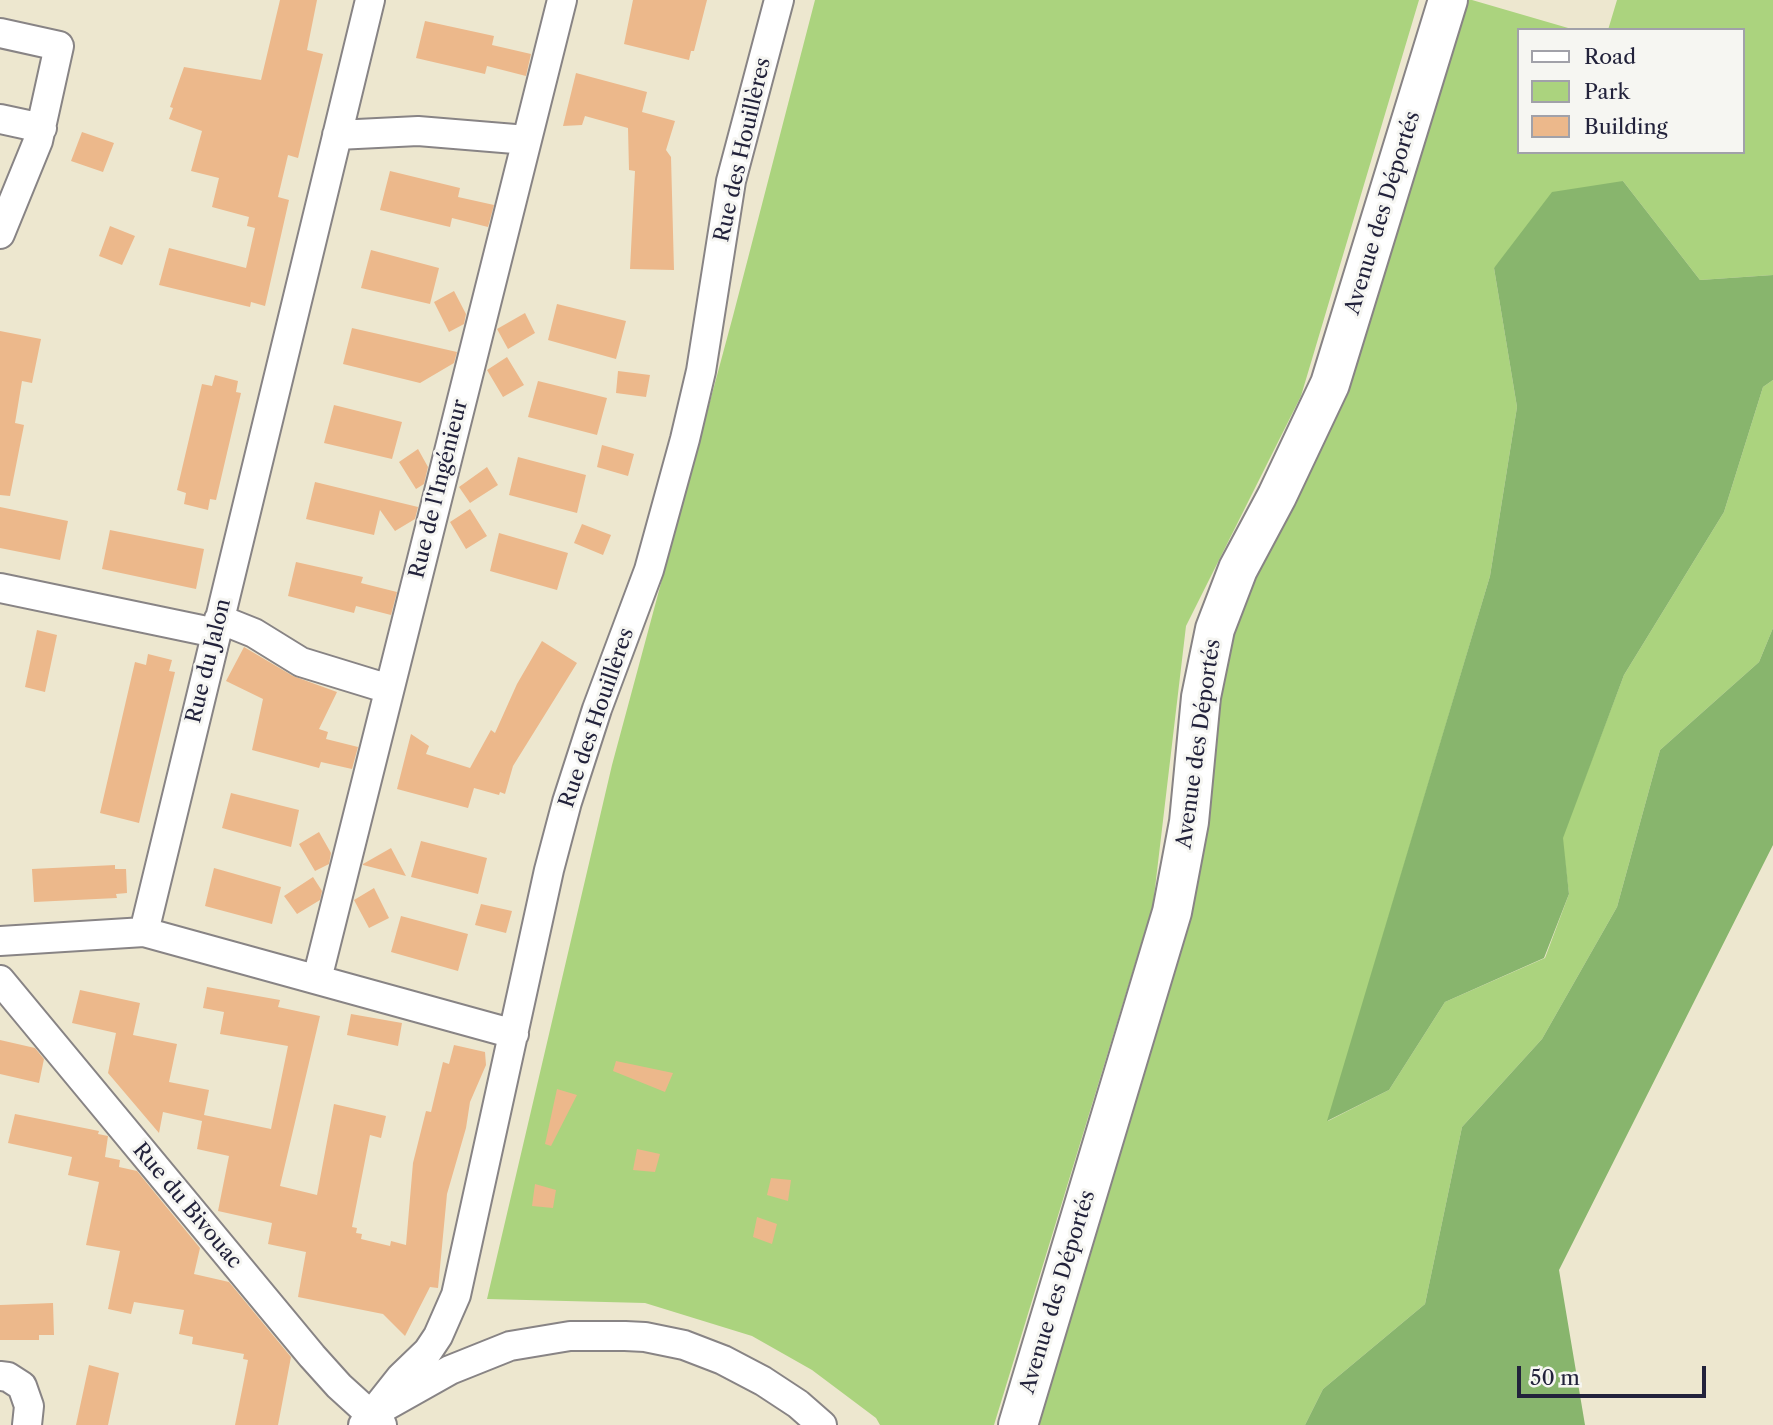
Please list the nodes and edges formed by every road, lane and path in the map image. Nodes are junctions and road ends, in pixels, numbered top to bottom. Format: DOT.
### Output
graph roads {
  1 [pos="370,0"];
  2 [pos="562,0"];
  3 [pos="779,0"];
  4 [pos="1448,0"];
  5 [pos="0,33"];
  6 [pos="0,120"];
  7 [pos="42,128"];
  8 [pos="338,135"];
  9 [pos="527,140"];
  10 [pos="0,234"];
  11 [pos="0,588"];
  12 [pos="218,626"];
  13 [pos="389,689"];
  14 [pos="144,932"];
  15 [pos="0,941"];
  16 [pos="317,979"];
  17 [pos="0,980"];
  18 [pos="514,1034"];
  19 [pos="0,1376"];
  20 [pos="372,1421"];
  21 [pos="27,1425"];
  22 [pos="822,1425"];
  23 [pos="1018,1425"];
  1 -- 8 [label="street, Rue du Jalon"];
  2 -- 9 [label="street, Rue de l'Ingénieur"];
  3 -- 18 [label="street, Rue des Houillères"];
  4 -- 23 [label="street, Avenue des Déportés"];
  5 -- 7 [label="street"];
  6 -- 7 [label="street"];
  7 -- 10 [label="street"];
  8 -- 9 [label="street"];
  8 -- 12 [label="street, Rue du Jalon"];
  9 -- 13 [label="street, Rue de l'Ingénieur"];
  11 -- 12 [label="street"];
  12 -- 13 [label="street"];
  12 -- 14 [label="street, Rue du Jalon"];
  13 -- 16 [label="street, Rue de l'Ingénieur"];
  14 -- 15 [label="street"];
  14 -- 16 [label="street"];
  16 -- 18 [label="street"];
  17 -- 20 [label="street, Rue du Bivouac"];
  18 -- 20 [label="street, Rue des Houillères"];
  19 -- 21 [label="street"];
  20 -- 22 [label="street"];
}
